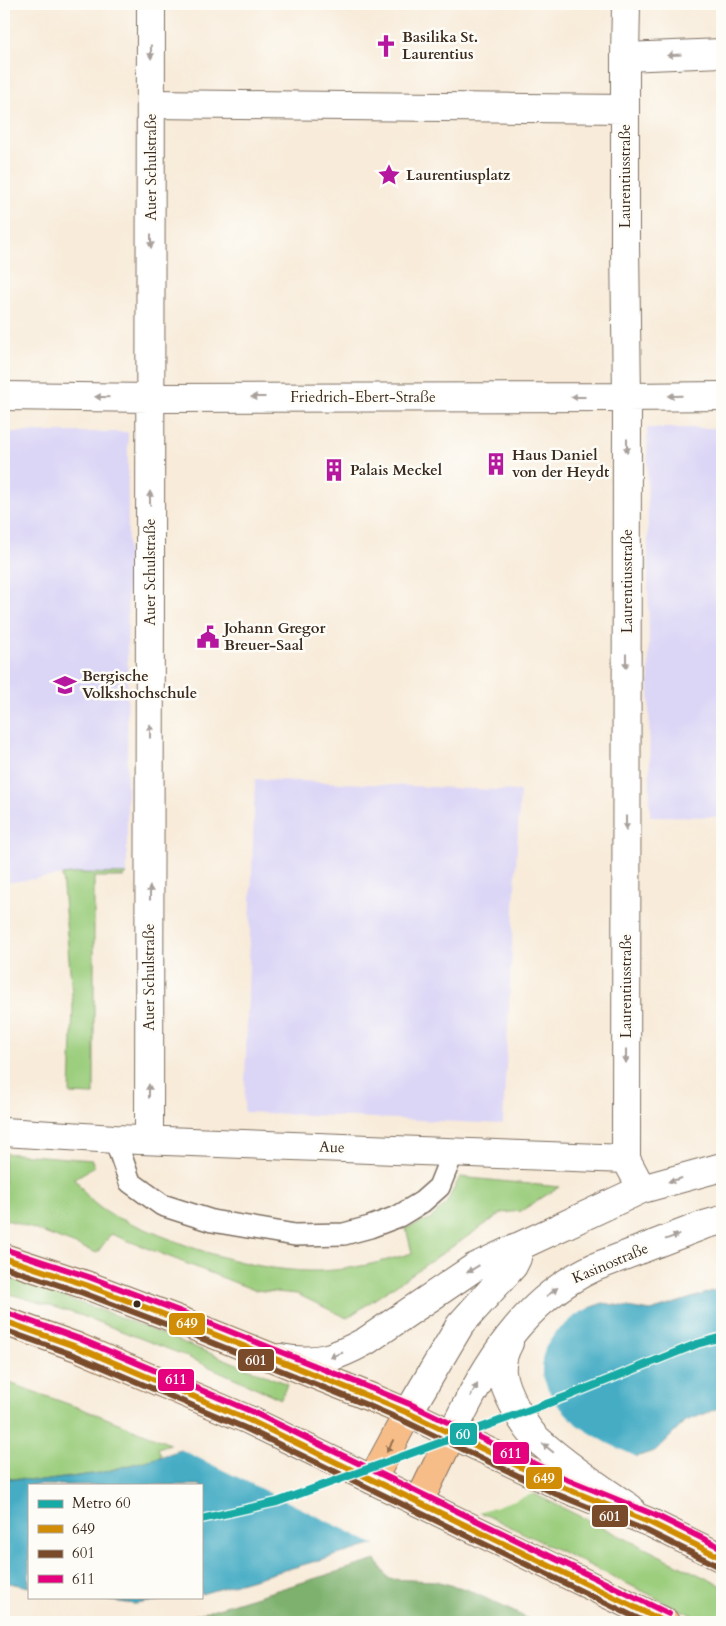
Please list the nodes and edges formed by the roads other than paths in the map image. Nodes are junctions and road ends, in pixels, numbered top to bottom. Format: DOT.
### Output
graph roads {
  1 [pos="151,4"];
  2 [pos="626,4"];
  3 [pos="722,53"];
  4 [pos="625,57"];
  5 [pos="152,104"];
  6 [pos="626,109"];
  7 [pos="4,396"];
  8 [pos="722,396"];
  9 [pos="627,397"];
  10 [pos="150,398"];
  11 [pos="4,1132"];
  12 [pos="115,1139"];
  13 [pos="149,1140"];
  14 [pos="453,1152"];
  15 [pos="626,1159"];
  16 [pos="722,1167"];
  17 [pos="642,1189"];
  18 [pos="722,1220"];
  19 [pos="517,1247"];
  20 [pos="4,1258"];
  21 [pos="4,1320"];
  22 [pos="517,1326"];
  23 [pos="266,1356"];
  24 [pos="408,1413"];
  25 [pos="452,1434"];
  26 [pos="372,1480"];
  27 [pos="419,1502"];
  28 [pos="651,1523"];
  29 [pos="722,1558"];
  30 [pos="664,1622"];
  1 -- 5 [label="street, Auer Schulstraße, one-way"];
  2 -- 4 [label="street, Laurentiusstraße"];
  3 -- 4 [label="street, one-way"];
  4 -- 6 [label="street, Laurentiusstraße"];
  5 -- 6 [label="street"];
  5 -- 10 [label="street, Auer Schulstraße, one-way"];
  6 -- 9 [label="street, Laurentiusstraße"];
  10 -- 7 [label="street, Friedrich-Ebert-Straße, one-way"];
  8 -- 9 [label="street, Friedrich-Ebert-Straße, one-way"];
  9 -- 10 [label="street, Friedrich-Ebert-Straße, one-way"];
  9 -- 15 [label="street, Laurentiusstraße, one-way"];
  13 -- 10 [label="street, Auer Schulstraße, one-way"];
  11 -- 12 [label="street, Aue"];
  12 -- 13 [label="street, Aue"];
  12 -- 14 [label="lane"];
  13 -- 14 [label="street, Aue"];
  14 -- 15 [label="street, Aue"];
  15 -- 17 [label="street"];
  16 -- 17 [label="street, one-way"];
  17 -- 19 [label="street"];
  22 -- 18 [label="street, Kasinostraße, one-way"];
  19 -- 23 [label="street, one-way"];
  19 -- 24 [label="street"];
  20 -- 23 [label="main road"];
  21 -- 26 [label="main road"];
  25 -- 22 [label="street, Kasinostraße, one-way"];
  28 -- 22 [label="street, one-way"];
  23 -- 24 [label="main road"];
  24 -- 25 [label="main road"];
  24 -- 26 [label="main road, one-way"];
  25 -- 27 [label="main road"];
  25 -- 28 [label="main road"];
  26 -- 27 [label="main road"];
  27 -- 30 [label="main road"];
  28 -- 29 [label="main road"];
}
